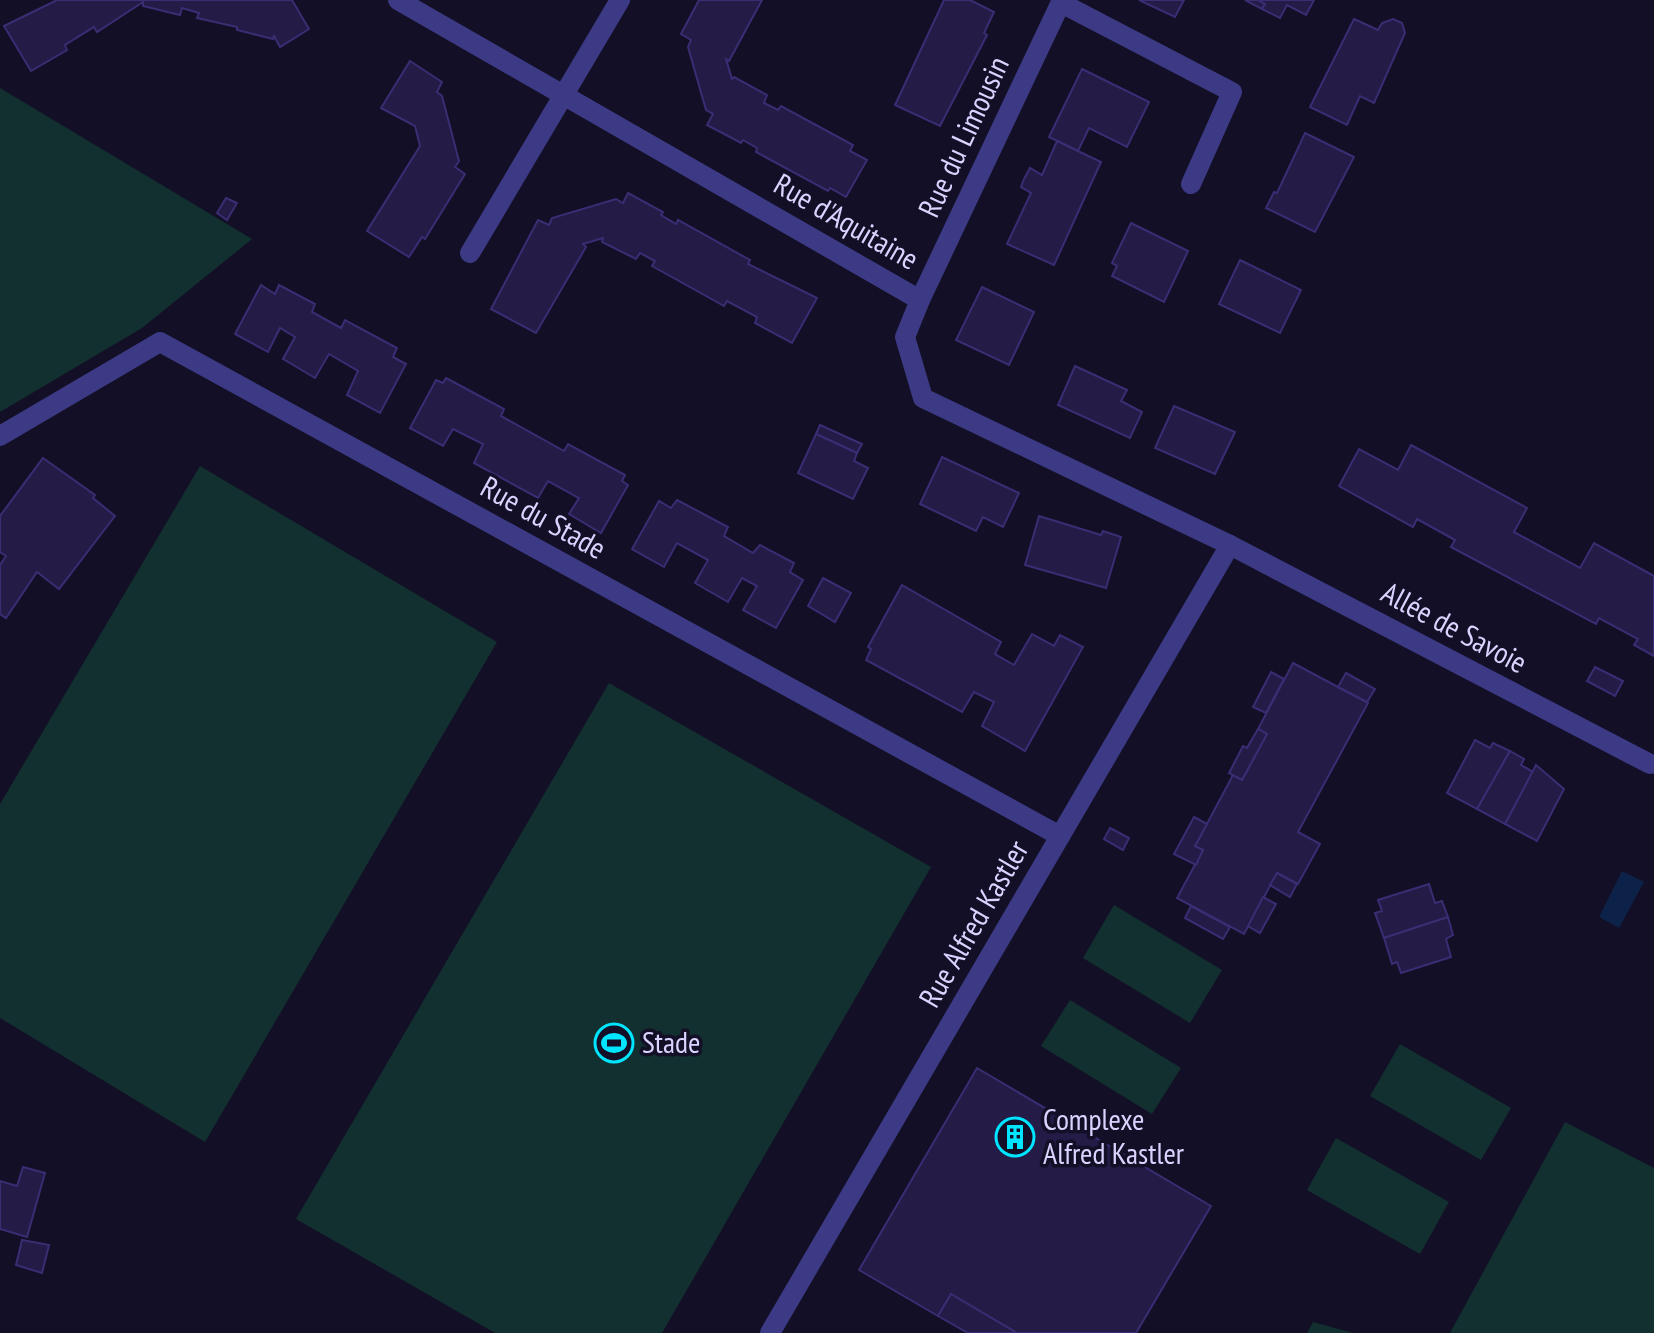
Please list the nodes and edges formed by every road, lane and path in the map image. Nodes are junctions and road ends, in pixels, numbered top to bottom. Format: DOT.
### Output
graph roads {
  1 [pos="398,0"];
  2 [pos="620,0"];
  3 [pos="1061,2"];
  4 [pos="565,95"];
  5 [pos="1191,184"];
  6 [pos="470,253"];
  7 [pos="920,300"];
  8 [pos="0,436"];
  9 [pos="1230,545"];
  10 [pos="1650,764"];
  11 [pos="1060,836"];
  12 [pos="770,1333"];
  1 -- 4 [label="street, Rue d'Aquitaine"];
  2 -- 4 [label="street"];
  3 -- 5 [label="street"];
  3 -- 7 [label="street, Rue du Limousin"];
  4 -- 6 [label="street"];
  4 -- 7 [label="street, Rue d'Aquitaine"];
  7 -- 9 [label="street, Rue d'Aquitaine"];
  8 -- 11 [label="street, Rue du Stade"];
  9 -- 10 [label="street, Allée de Savoie"];
  9 -- 11 [label="street, Rue Alfred Kastler"];
  11 -- 12 [label="street, Rue Alfred Kastler"];
}
